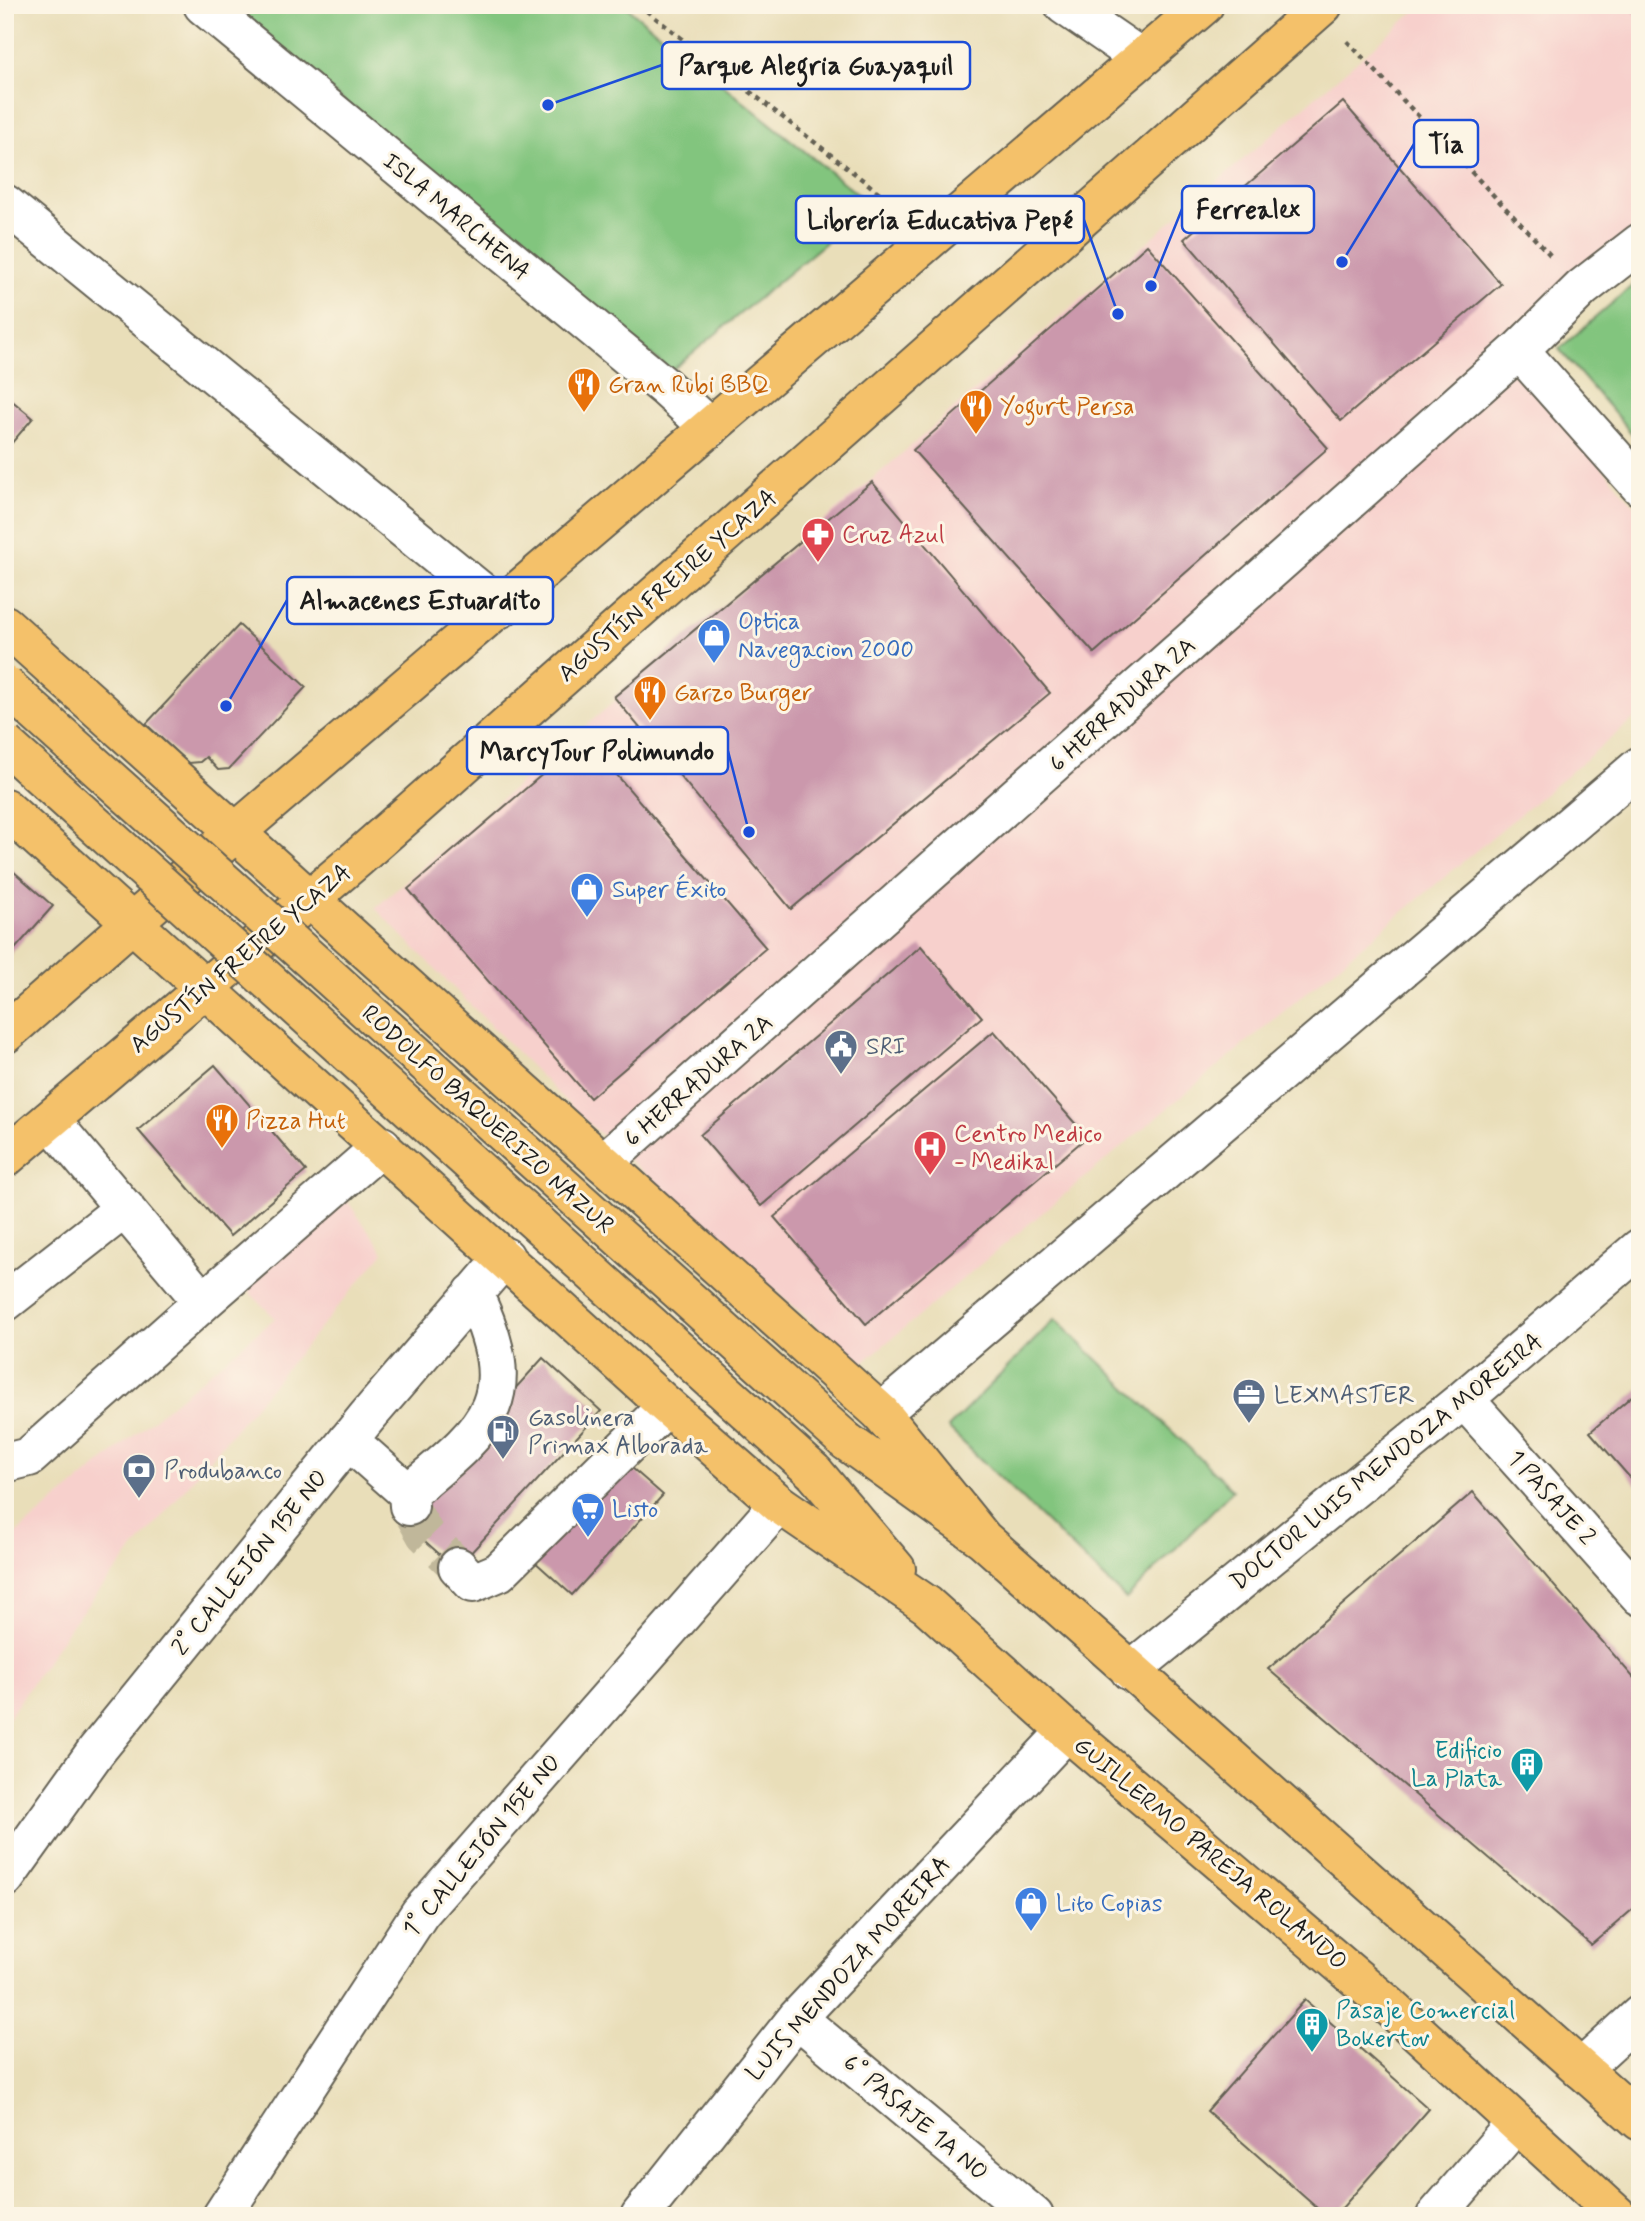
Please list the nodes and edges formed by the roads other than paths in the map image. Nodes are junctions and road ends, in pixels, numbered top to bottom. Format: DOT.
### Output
graph roads {
  1 [pos="203,5"];
  2 [pos="1063,5"];
  3 [pos="1204,5"];
  4 [pos="1320,8"];
  5 [pos="1141,58"];
  6 [pos="5,204"];
  7 [pos="1640,243"];
  8 [pos="1519,351"];
  9 [pos="710,428"];
  10 [pos="1640,486"];
  11 [pos="501,608"];
  12 [pos="5,625"];
  13 [pos="5,685"];
  14 [pos="115,724"];
  15 [pos="5,744"];
  16 [pos="1640,766"];
  17 [pos="15,817"];
  18 [pos="236,832"];
  19 [pos="310,899"];
  20 [pos="134,923"];
  21 [pos="205,988"];
  22 [pos="419,997"];
  23 [pos="5,1034"];
  24 [pos="324,1095"];
  25 [pos="50,1120"];
  26 [pos="382,1146"];
  27 [pos="5,1158"];
  28 [pos="603,1163"];
  29 [pos="125,1208"];
  30 [pos="1640,1248"];
  31 [pos="505,1257"];
  32 [pos="473,1293"];
  33 [pos="5,1302"];
  34 [pos="203,1302"];
  35 [pos="1464,1399"];
  36 [pos="667,1406"];
  37 [pos="881,1413"];
  38 [pos="348,1440"];
  39 [pos="5,1463"];
  40 [pos="779,1504"];
  41 [pos="983,1539"];
  42 [pos="458,1567"];
  43 [pos="1640,1596"];
  44 [pos="927,1605"];
  45 [pos="1130,1671"];
  46 [pos="1067,1731"];
  47 [pos="5,1878"];
  48 [pos="1640,2015"];
  49 [pos="797,2018"];
  50 [pos="1581,2068"];
  51 [pos="1640,2121"];
  52 [pos="1516,2123"];
  53 [pos="222,2216"];
  54 [pos="640,2216"];
  55 [pos="1034,2216"];
  56 [pos="1436,2216"];
  57 [pos="1618,2216"];
  1 -- 9 [label="street, ISLA MARCHENA"];
  2 -- 5 [label="street"];
  3 -- 5 [label="main road"];
  4 -- 19 [label="main road, AGUSTÍN FREIRE YCAZA"];
  5 -- 9 [label="main road"];
  6 -- 11 [label="street"];
  7 -- 8 [label="street, 6 HERRADURA 2A"];
  8 -- 10 [label="street"];
  8 -- 28 [label="street, 6 HERRADURA 2A"];
  9 -- 11 [label="main road"];
  11 -- 18 [label="main road"];
  12 -- 14 [label="main road"];
  13 -- 41 [label="main road, RODOLFO BAQUERIZO NAZUR, bridge"];
  14 -- 17 [label="main road"];
  14 -- 18 [label="main road"];
  15 -- 44 [label="main road, RODOLFO BAQUERIZO NAZUR, bridge"];
  16 -- 37 [label="street"];
  17 -- 20 [label="main road"];
  18 -- 19 [label="main road"];
  18 -- 20 [label="main road"];
  19 -- 21 [label="main road, AGUSTÍN FREIRE YCAZA"];
  19 -- 22 [label="main road"];
  20 -- 21 [label="main road"];
  20 -- 23 [label="main road"];
  21 -- 24 [label="main road"];
  21 -- 25 [label="main road, AGUSTÍN FREIRE YCAZA"];
  22 -- 24 [label="main road"];
  22 -- 28 [label="main road"];
  24 -- 26 [label="main road"];
  25 -- 27 [label="main road, AGUSTÍN FREIRE YCAZA"];
  25 -- 29 [label="street"];
  26 -- 31 [label="main road"];
  26 -- 34 [label="street"];
  28 -- 37 [label="main road"];
  29 -- 33 [label="street"];
  29 -- 34 [label="street"];
  30 -- 35 [label="street, DOCTOR LUIS MENDOZA MOREIRA"];
  31 -- 32 [label="street, 2° CALLEJÓN 15E NO"];
  31 -- 36 [label="main road"];
  32 -- 38 [label="street, 2° CALLEJÓN 15E NO"];
  32 -- 38 [label="street"];
  34 -- 39 [label="street"];
  35 -- 43 [label="street, 1 PASAJE 2"];
  35 -- 45 [label="street, DOCTOR LUIS MENDOZA MOREIRA"];
  36 -- 40 [label="main road"];
  36 -- 42 [label="street"];
  37 -- 41 [label="main road"];
  38 -- 47 [label="street, 2° CALLEJÓN 15E NO"];
  40 -- 44 [label="main road"];
  40 -- 53 [label="street, 1° CALLEJÓN 15E NO"];
  41 -- 45 [label="main road"];
  44 -- 46 [label="main road, GUILLERMO PAREJA ROLANDO"];
  45 -- 50 [label="main road"];
  46 -- 49 [label="street, LUIS MENDOZA MOREIRA"];
  46 -- 52 [label="main road, GUILLERMO PAREJA ROLANDO"];
  48 -- 50 [label="street"];
  49 -- 54 [label="street, LUIS MENDOZA MOREIRA"];
  49 -- 55 [label="street, 6° PASAJE 1A NO"];
  50 -- 51 [label="main road"];
  52 -- 56 [label="street"];
  52 -- 57 [label="main road, GUILLERMO PAREJA ROLANDO"];
}
